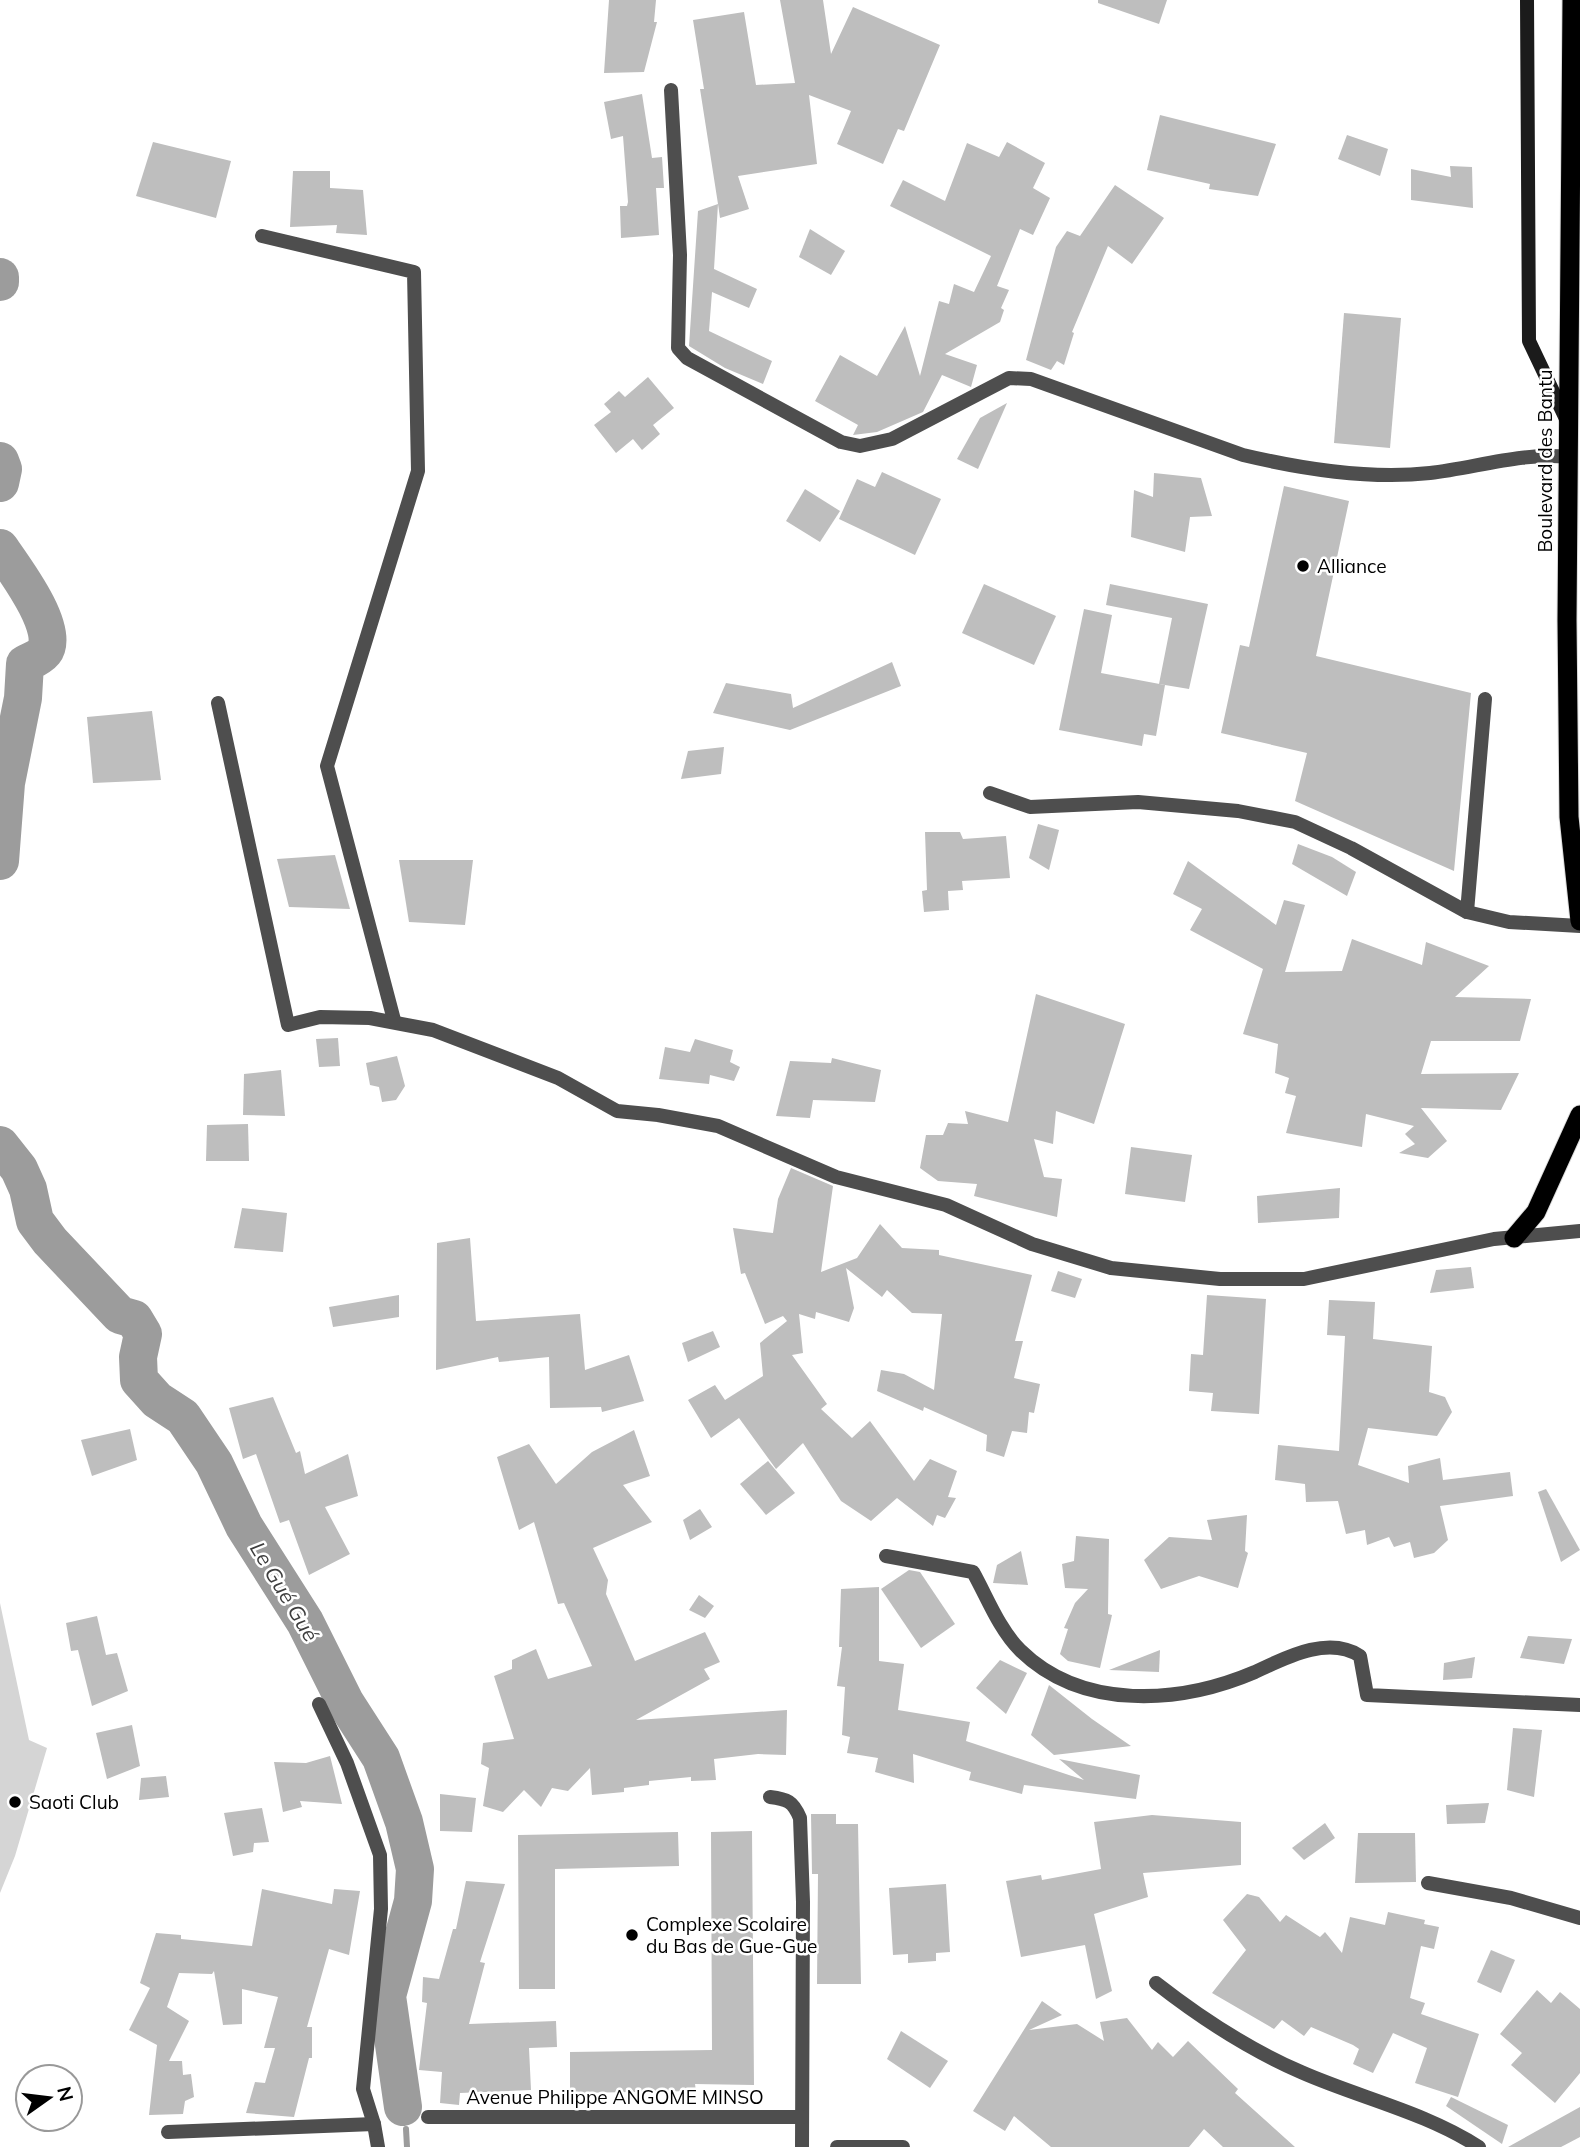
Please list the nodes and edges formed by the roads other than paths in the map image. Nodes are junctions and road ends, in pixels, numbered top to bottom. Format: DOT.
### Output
graph roads {
  1 [pos="1527,0"];
  2 [pos="1573,0"];
  3 [pos="671,90"];
  4 [pos="262,236"];
  5 [pos="1568,424"];
  6 [pos="1568,457"];
  7 [pos="1485,699"];
  8 [pos="218,703"];
  9 [pos="990,793"];
  10 [pos="1467,912"];
  11 [pos="1580,923"];
  12 [pos="394,1020"];
  13 [pos="1580,1115"];
  14 [pos="1580,1231"];
  15 [pos="1514,1238"];
  16 [pos="886,1556"];
  17 [pos="319,1704"];
  18 [pos="1580,1705"];
  19 [pos="770,1797"];
  20 [pos="1428,1883"];
  21 [pos="1580,1918"];
  22 [pos="1156,1983"];
  23 [pos="428,2117"];
  24 [pos="802,2117"];
  25 [pos="374,2124"];
  26 [pos="168,2132"];
  27 [pos="378,2147"];
  28 [pos="802,2147"];
  29 [pos="837,2147"];
  30 [pos="903,2147"];
  31 [pos="1479,2147"];
  1 -- 5 [label="main road"];
  2 -- 5 [label="highway, Boulevard des Bantu"];
  3 -- 6 [label="street"];
  4 -- 12 [label="street"];
  5 -- 6 [label="highway, Boulevard des Bantu"];
  6 -- 11 [label="highway, Boulevard des Bantu"];
  7 -- 10 [label="street"];
  8 -- 12 [label="street"];
  9 -- 10 [label="street"];
  10 -- 11 [label="street"];
  12 -- 15 [label="street"];
  13 -- 15 [label="highway"];
  14 -- 15 [label="street"];
  16 -- 18 [label="street"];
  17 -- 25 [label="street"];
  19 -- 24 [label="street"];
  20 -- 21 [label="street"];
  22 -- 31 [label="street"];
  23 -- 24 [label="street, Avenue Philippe ANGOME MINSO"];
  24 -- 28 [label="street"];
  25 -- 26 [label="street"];
  25 -- 27 [label="street"];
  29 -- 30 [label="street"];
}
